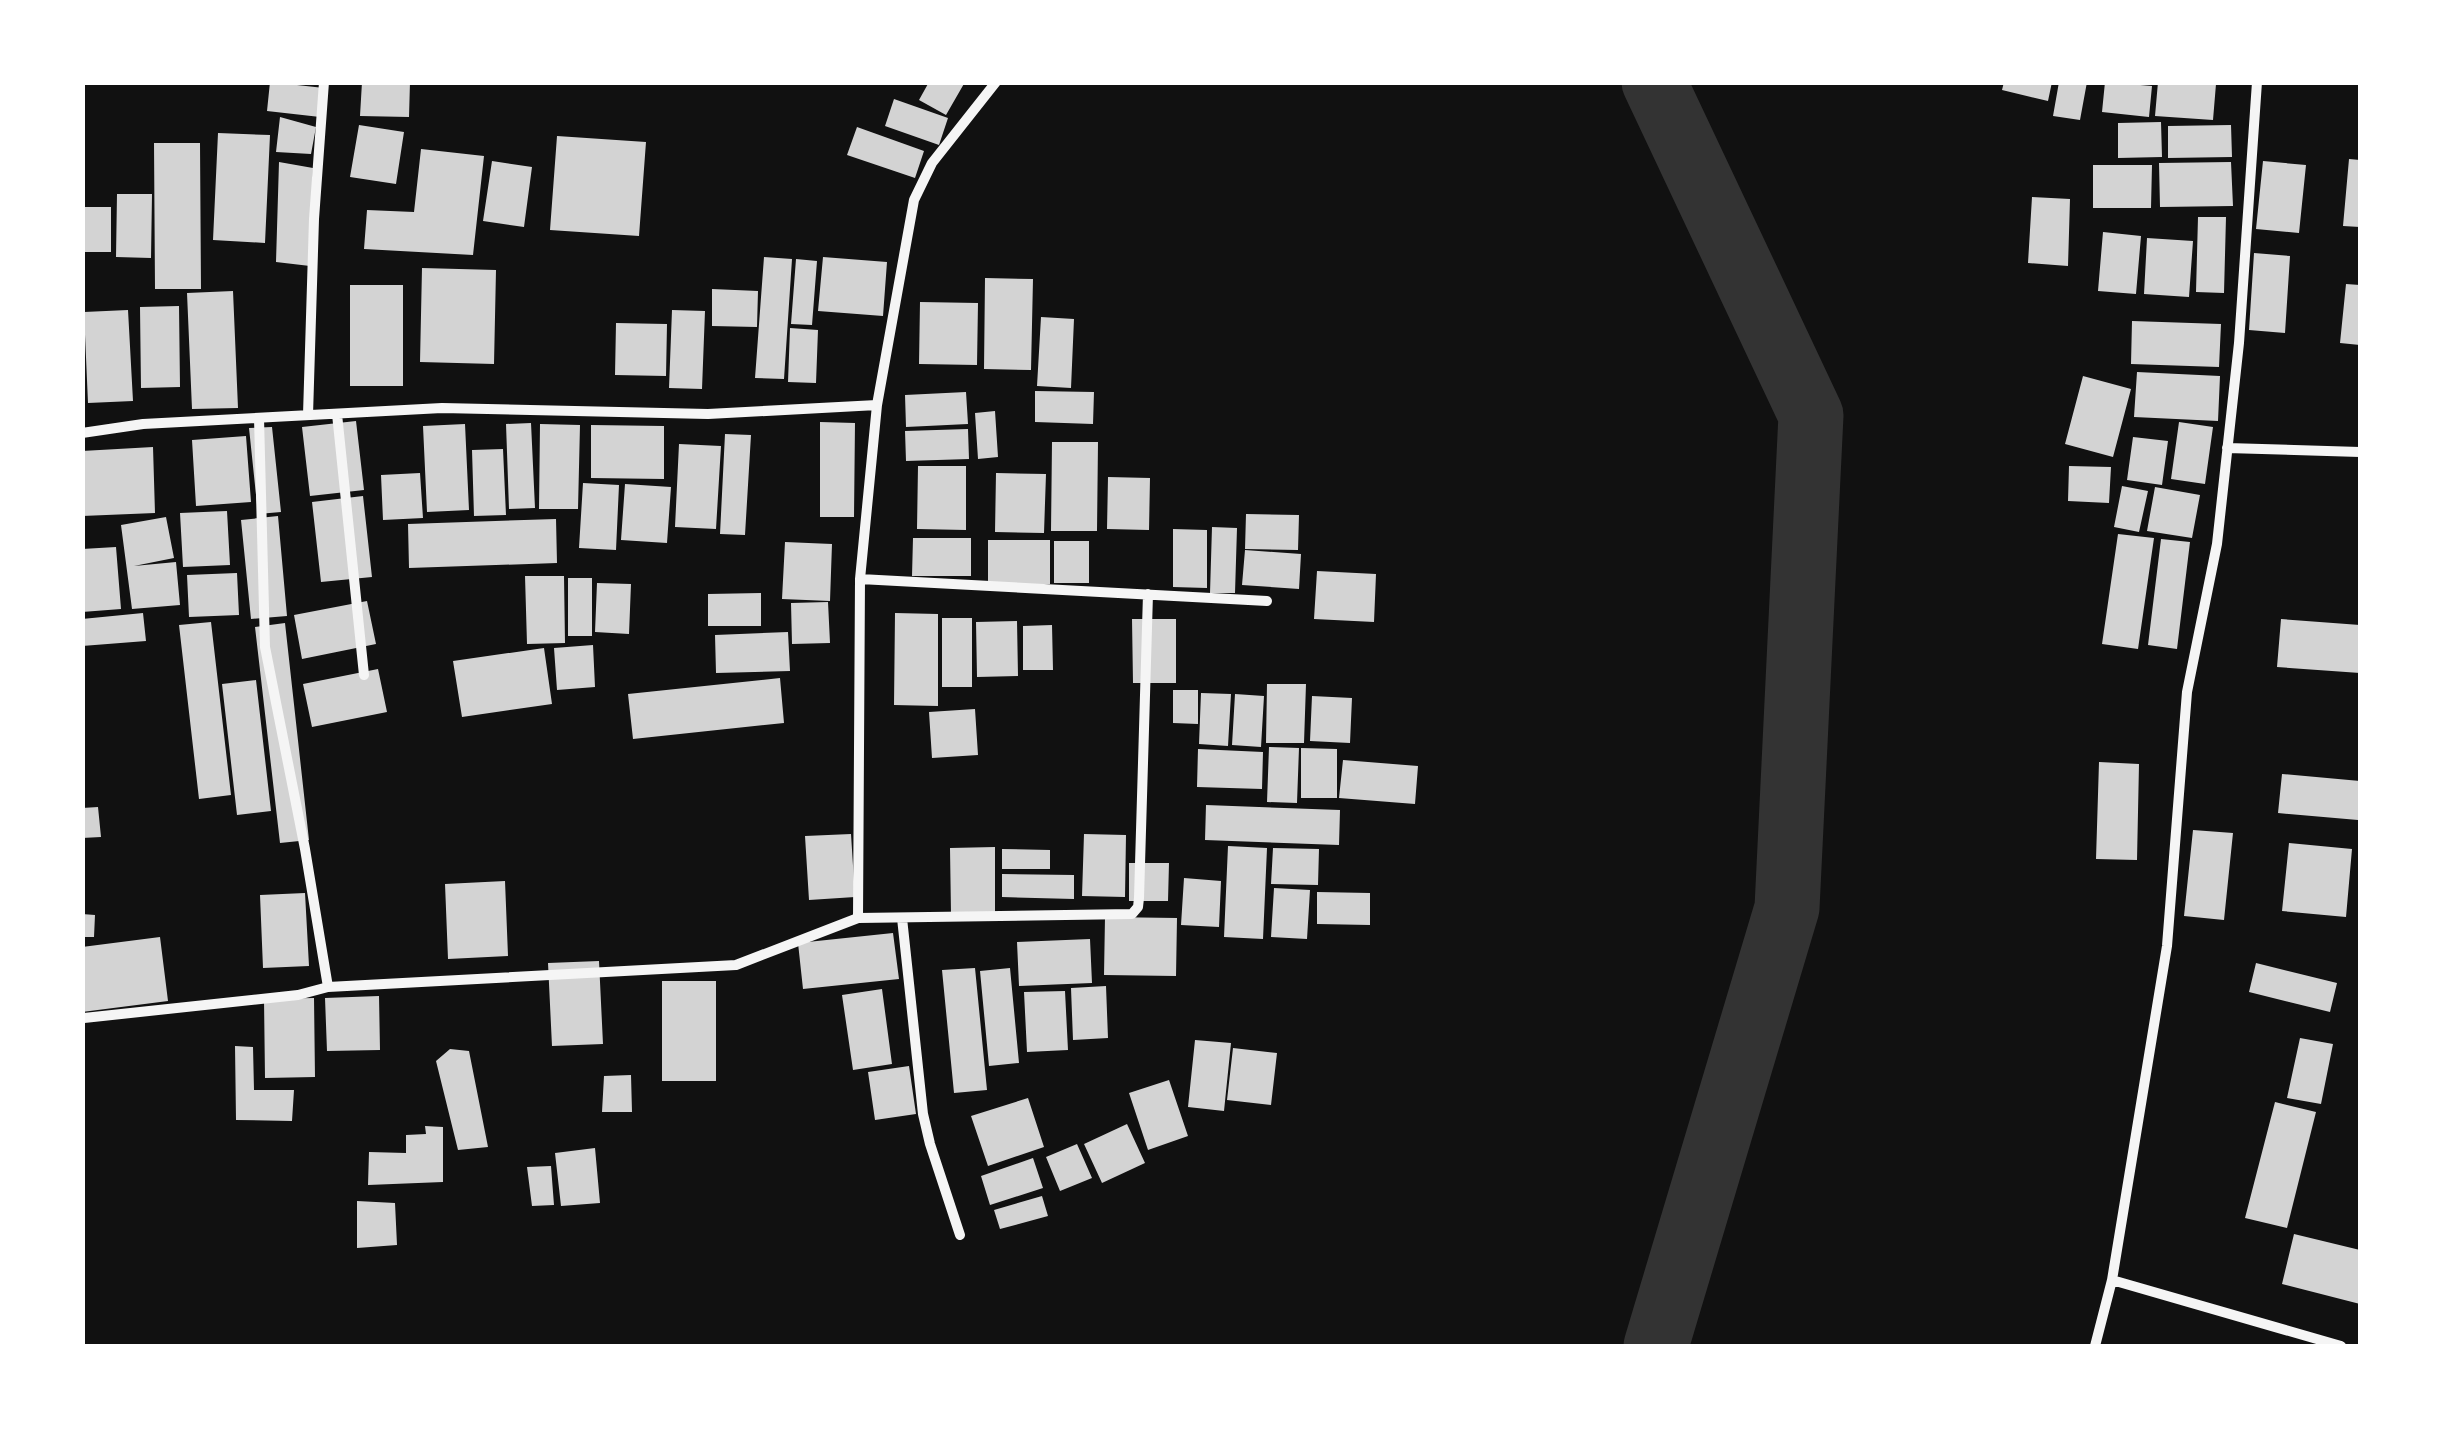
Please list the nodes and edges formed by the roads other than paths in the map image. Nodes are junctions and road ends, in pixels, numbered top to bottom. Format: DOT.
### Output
graph roads {
  1 [pos="324,82"];
  2 [pos="996,82"];
  3 [pos="2257,82"];
  4 [pos="877,405"];
  5 [pos="337,414"];
  6 [pos="308,415"];
  7 [pos="259,418"];
  8 [pos="82,433"];
  9 [pos="2227,448"];
  10 [pos="2360,452"];
  11 [pos="860,578"];
  12 [pos="1148,594"];
  13 [pos="1267,601"];
  14 [pos="364,675"];
  15 [pos="858,918"];
  16 [pos="902,918"];
  17 [pos="328,987"];
  18 [pos="84,1018"];
  19 [pos="960,1235"];
  20 [pos="2112,1280"];
  21 [pos="2095,1346"];
  22 [pos="2340,1346"];
  1 -- 6 [label="street"];
  2 -- 4 [label="street"];
  3 -- 9 [label="street"];
  4 -- 5 [label="street"];
  4 -- 11 [label="street"];
  5 -- 6 [label="street"];
  5 -- 14 [label="street"];
  6 -- 7 [label="street"];
  7 -- 8 [label="street"];
  7 -- 17 [label="street"];
  9 -- 10 [label="street"];
  9 -- 20 [label="street"];
  11 -- 12 [label="street"];
  11 -- 15 [label="street"];
  12 -- 13 [label="street"];
  12 -- 16 [label="street"];
  15 -- 16 [label="street"];
  15 -- 17 [label="street"];
  16 -- 19 [label="street"];
  17 -- 18 [label="street"];
  20 -- 21 [label="street"];
  20 -- 22 [label="street"];
}
